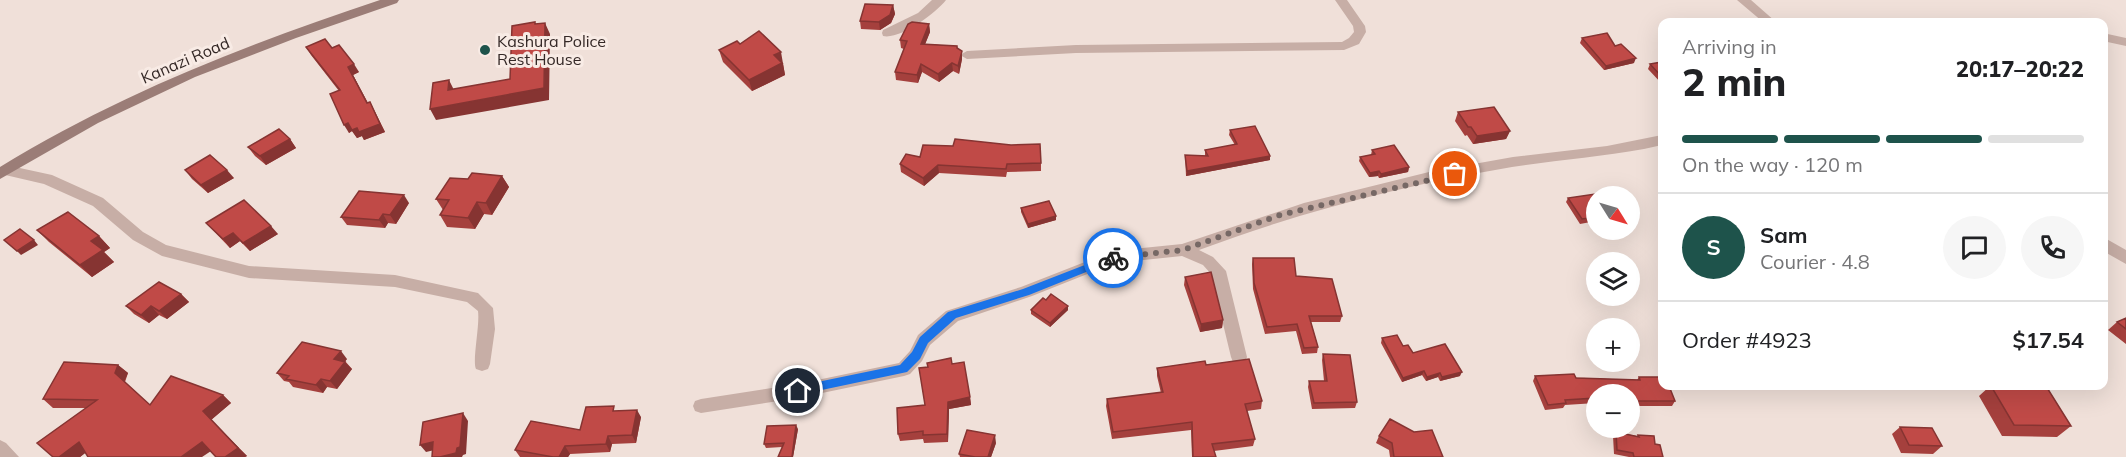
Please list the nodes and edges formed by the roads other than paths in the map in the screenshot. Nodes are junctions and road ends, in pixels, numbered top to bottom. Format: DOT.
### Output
graph roads {
  1 [pos="393,0"];
  2 [pos="940,0"];
  3 [pos="1341,0"];
  4 [pos="1743,0"];
  5 [pos="1765,18"];
  6 [pos="888,33"];
  7 [pos="2108,38"];
  8 [pos="2126,42"];
  9 [pos="967,55"];
  10 [pos="1658,141"];
  11 [pos="3,172"];
  12 [pos="2108,246"];
  13 [pos="1183,250"];
  14 [pos="2126,258"];
  15 [pos="1239,357"];
  16 [pos="482,364"];
  17 [pos="701,406"];
  18 [pos="0,448"];
  19 [pos="10,457"];
  1 -- 11 [label="main road, Kanazi Road"];
  2 -- 6 [label="street"];
  3 -- 9 [label="street"];
  4 -- 5 [label="street"];
  7 -- 8 [label="street"];
  10 -- 13 [label="street"];
  11 -- 16 [label="street"];
  12 -- 14 [label="street"];
  13 -- 15 [label="street"];
  13 -- 17 [label="street"];
  18 -- 19 [label="street"];
}
